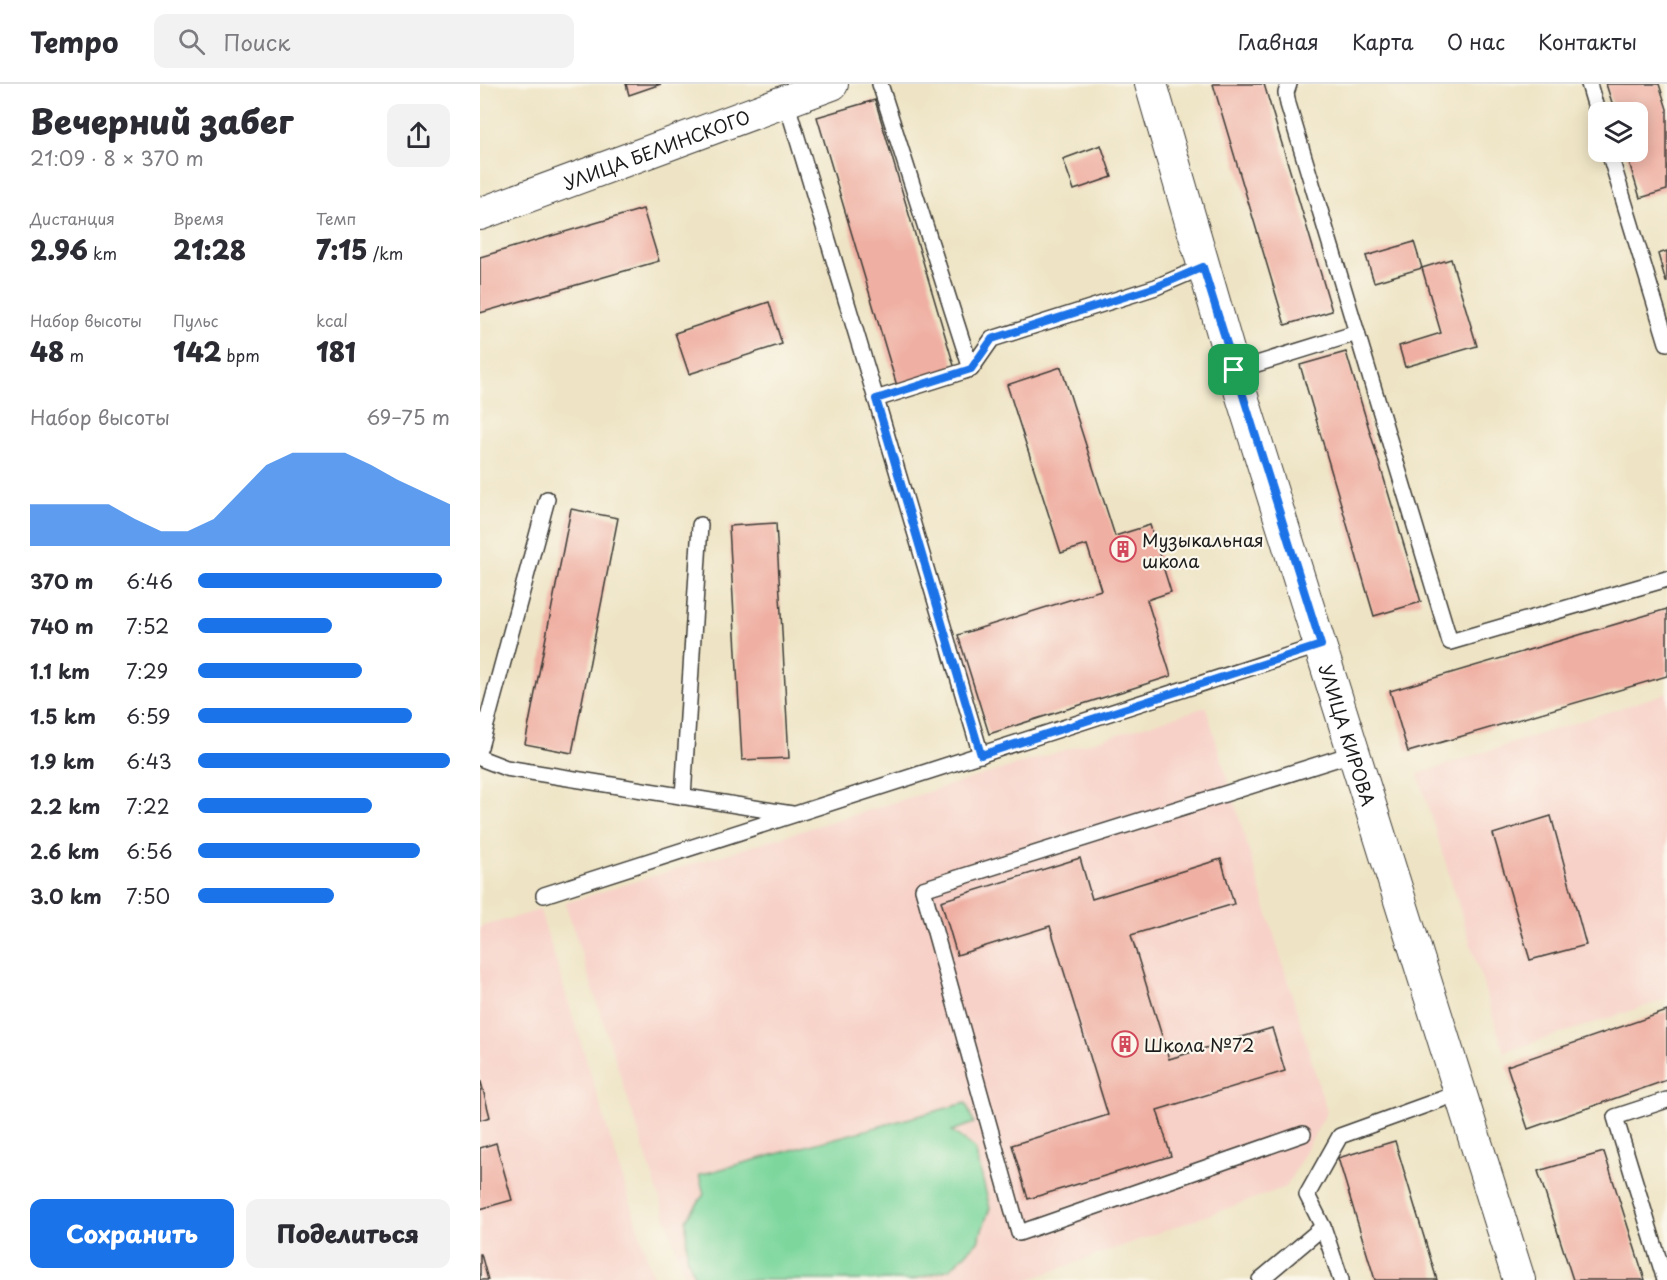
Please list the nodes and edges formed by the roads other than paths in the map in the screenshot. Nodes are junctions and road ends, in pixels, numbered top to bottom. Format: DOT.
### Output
graph roads {
  1 [pos="832,84"];
  2 [pos="880,84"];
  3 [pos="1151,84"];
  4 [pos="1288,84"];
  5 [pos="1589,84"];
  6 [pos="786,101"];
  7 [pos="1594,102"];
  8 [pos="1612,162"];
  9 [pos="480,214"];
  10 [pos="1203,267"];
  11 [pos="1357,333"];
  12 [pos="1667,343"];
  13 [pos="971,369"];
  14 [pos="1234,370"];
  15 [pos="876,399"];
  16 [pos="547,499"];
  17 [pos="700,525"];
  18 [pos="1667,579"];
  19 [pos="1321,645"];
  20 [pos="480,747"];
  21 [pos="1355,753"];
  22 [pos="981,755"];
  23 [pos="480,758"];
  24 [pos="683,797"];
  25 [pos="795,815"];
  26 [pos="544,895"];
  27 [pos="1459,1092"];
  28 [pos="1667,1100"];
  29 [pos="1303,1134"];
  30 [pos="1323,1227"];
  31 [pos="1260,1280"];
  32 [pos="1341,1280"];
  33 [pos="1519,1280"];
  34 [pos="1665,1280"];
  1 -- 6 [label="street, УЛИЦА БЕЛИНСКОГО"];
  2 -- 13 [label="lane"];
  3 -- 10 [label="street, УЛИЦА КИРОВА"];
  4 -- 11 [label="lane"];
  5 -- 7 [label="lane"];
  6 -- 9 [label="street, УЛИЦА БЕЛИНСКОГО"];
  6 -- 15 [label="lane"];
  8 -- 12 [label="lane"];
  10 -- 13 [label="lane"];
  10 -- 14 [label="street, УЛИЦА КИРОВА"];
  11 -- 14 [label="lane"];
  11 -- 18 [label="lane"];
  13 -- 15 [label="lane"];
  14 -- 19 [label="street, УЛИЦА КИРОВА"];
  15 -- 22 [label="lane"];
  16 -- 20 [label="lane"];
  17 -- 24 [label="lane"];
  19 -- 21 [label="street, УЛИЦА КИРОВА"];
  19 -- 22 [label="lane"];
  21 -- 27 [label="street, УЛИЦА КИРОВА"];
  21 -- 29 [label="lane"];
  22 -- 25 [label="lane"];
  23 -- 24 [label="lane"];
  24 -- 25 [label="lane"];
  25 -- 26 [label="lane"];
  27 -- 30 [label="lane"];
  27 -- 33 [label="street, УЛИЦА КИРОВА"];
  28 -- 34 [label="lane"];
  30 -- 31 [label="lane"];
  30 -- 32 [label="lane"];
}
